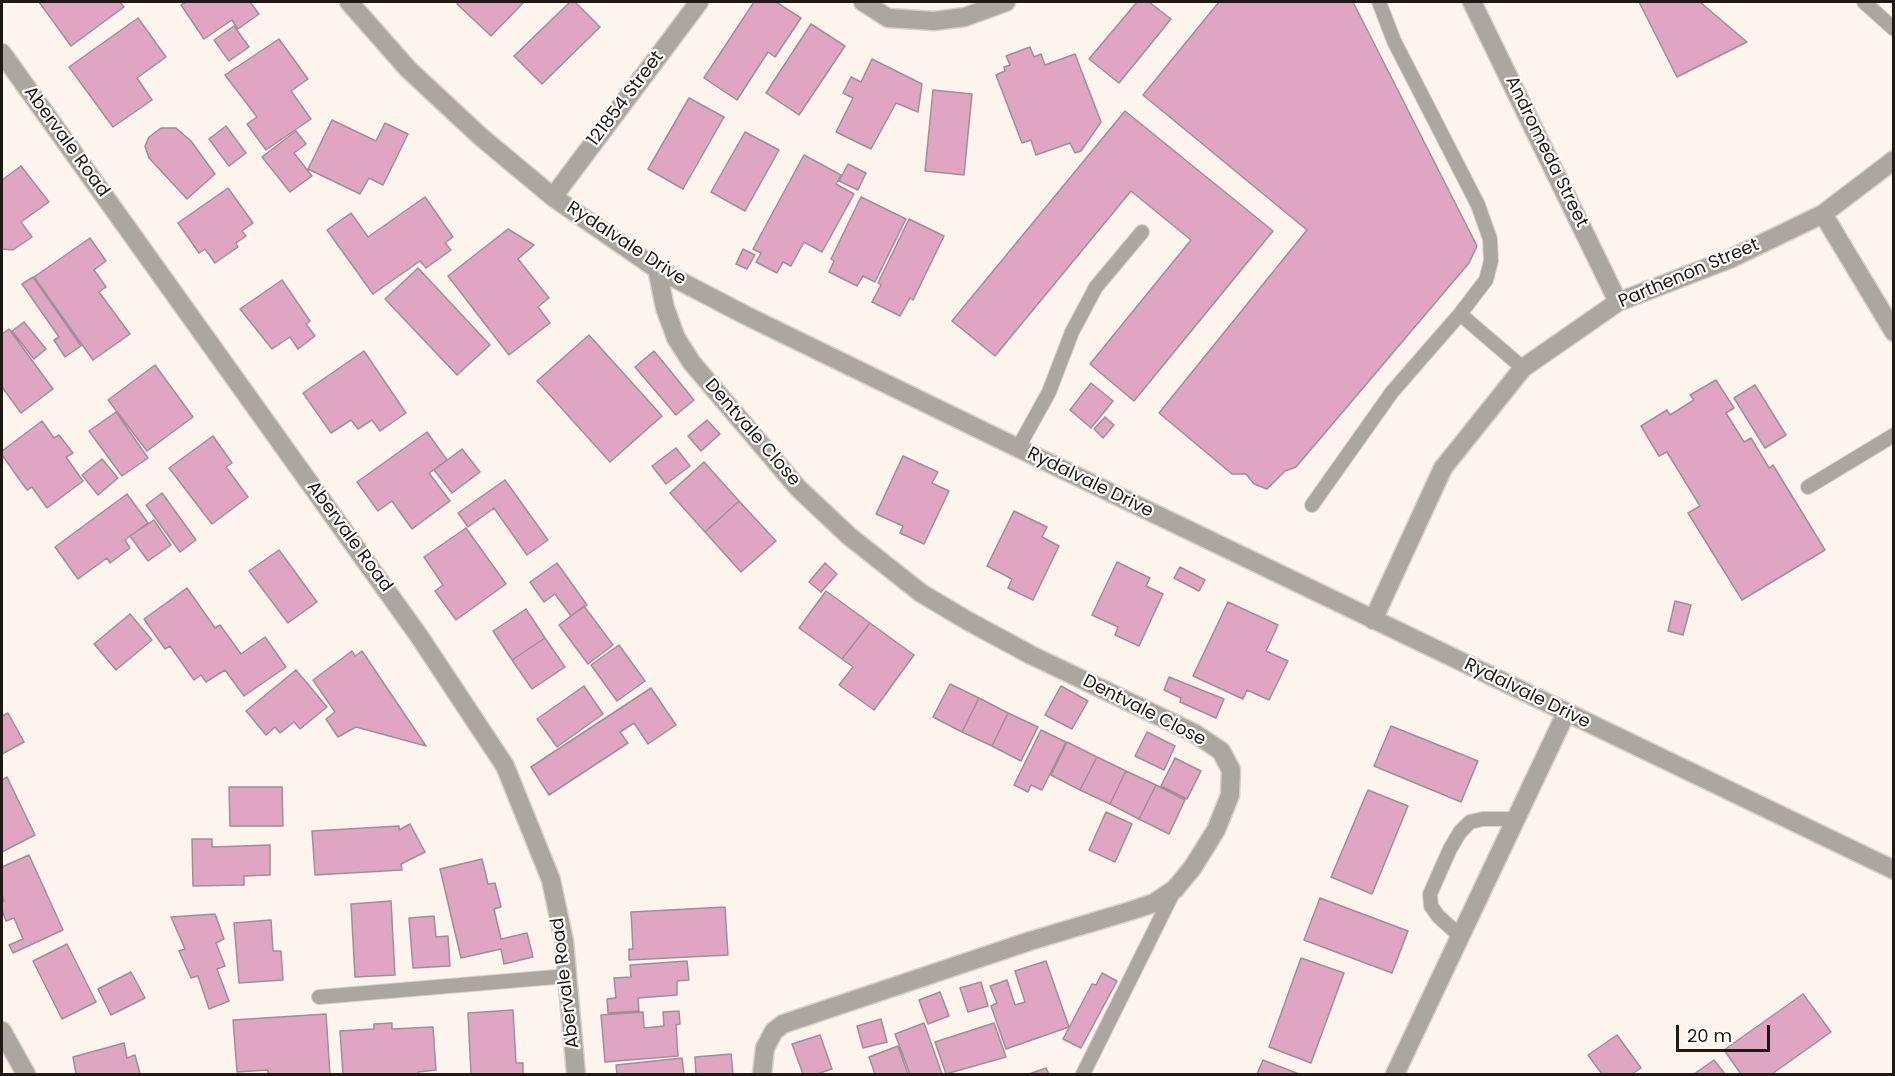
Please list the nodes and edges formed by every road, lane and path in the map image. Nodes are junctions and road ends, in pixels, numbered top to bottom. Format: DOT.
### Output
graph roads {
  1 [pos="349,2"];
  2 [pos="699,2"];
  3 [pos="863,2"];
  4 [pos="1006,2"];
  5 [pos="1379,2"];
  6 [pos="1472,2"];
  7 [pos="1864,2"];
  8 [pos="1893,29"];
  9 [pos="2,53"];
  10 [pos="1893,160"];
  11 [pos="554,197"];
  12 [pos="1823,214"];
  13 [pos="1142,232"];
  14 [pos="657,268"];
  15 [pos="1618,302"];
  16 [pos="1460,314"];
  17 [pos="1893,332"];
  18 [pos="1522,368"];
  19 [pos="1893,435"];
  20 [pos="1018,448"];
  21 [pos="1808,487"];
  22 [pos="1312,505"];
  23 [pos="1373,620"];
  24 [pos="1566,713"];
  25 [pos="1518,819"];
  26 [pos="1893,870"];
  27 [pos="1175,889"];
  28 [pos="1461,937"];
  29 [pos="567,976"];
  30 [pos="320,997"];
  31 [pos="2,1031"];
  32 [pos="26,1074"];
  33 [pos="576,1074"];
  34 [pos="762,1074"];
  35 [pos="1083,1074"];
  36 [pos="1395,1074"];
  1 -- 11 [label="street, Rydalvale Drive"];
  2 -- 11 [label="street, 121854 Street"];
  3 -- 4 [label="street"];
  5 -- 16 [label="lane"];
  6 -- 15 [label="street, Andromeda Street"];
  7 -- 8 [label="lane"];
  9 -- 29 [label="street, Abervale Road"];
  10 -- 12 [label="street, Parthenon Street"];
  11 -- 14 [label="street, Rydalvale Drive"];
  12 -- 15 [label="street, Parthenon Street"];
  12 -- 17 [label="street"];
  13 -- 20 [label="lane"];
  14 -- 20 [label="street, Rydalvale Drive"];
  14 -- 27 [label="street, Dentvale Close"];
  15 -- 18 [label="street, Parthenon Street"];
  16 -- 18 [label="lane"];
  16 -- 22 [label="lane"];
  18 -- 23 [label="street, Parthenon Street"];
  19 -- 21 [label="lane"];
  20 -- 23 [label="street, Rydalvale Drive"];
  23 -- 24 [label="street, Rydalvale Drive"];
  24 -- 25 [label="street"];
  24 -- 26 [label="street, Rydalvale Drive"];
  25 -- 28 [label="street"];
  25 -- 28 [label="lane"];
  27 -- 34 [label="street, Dentvale Close"];
  27 -- 35 [label="lane"];
  28 -- 36 [label="street"];
  29 -- 30 [label="lane"];
  29 -- 33 [label="street, Abervale Road"];
  31 -- 32 [label="street"];
}
